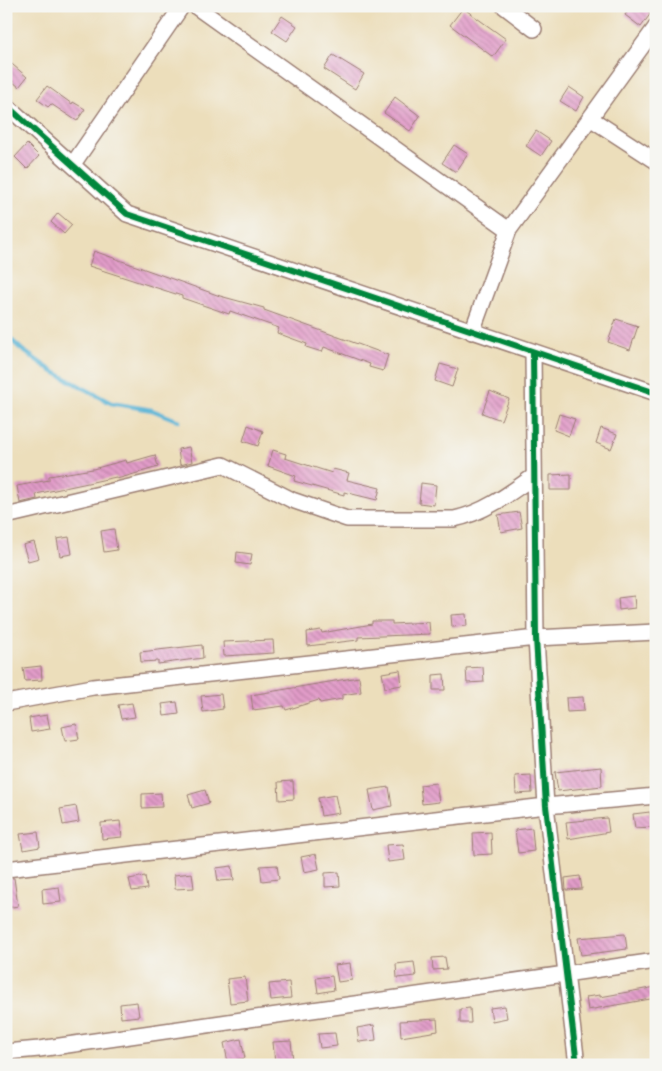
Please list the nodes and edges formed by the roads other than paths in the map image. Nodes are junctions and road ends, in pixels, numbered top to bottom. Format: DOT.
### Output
graph roads {
  1 [pos="182,6"];
  2 [pos="195,6"];
  3 [pos="504,6"];
  4 [pos="656,27"];
  5 [pos="534,29"];
  6 [pos="6,104"];
  7 [pos="590,118"];
  8 [pos="656,161"];
  9 [pos="74,164"];
  10 [pos="509,230"];
  11 [pos="472,332"];
  12 [pos="533,353"];
  13 [pos="656,393"];
  14 [pos="534,476"];
  15 [pos="6,516"];
  16 [pos="656,632"];
  17 [pos="536,638"];
  18 [pos="6,703"];
  19 [pos="656,796"];
  20 [pos="546,806"];
  21 [pos="6,869"];
  22 [pos="656,961"];
  23 [pos="565,974"];
  24 [pos="6,1052"];
  25 [pos="578,1065"];
  1 -- 9 [label="street"];
  2 -- 10 [label="street"];
  3 -- 5 [label="street"];
  4 -- 7 [label="street"];
  6 -- 9 [label="street"];
  7 -- 8 [label="street"];
  7 -- 10 [label="street"];
  9 -- 11 [label="street"];
  10 -- 11 [label="street"];
  11 -- 12 [label="street"];
  12 -- 13 [label="street"];
  12 -- 14 [label="street"];
  14 -- 15 [label="street"];
  14 -- 17 [label="street"];
  16 -- 17 [label="street"];
  17 -- 18 [label="street"];
  17 -- 20 [label="street"];
  19 -- 20 [label="street"];
  20 -- 21 [label="street"];
  20 -- 23 [label="street"];
  22 -- 23 [label="street"];
  23 -- 24 [label="street"];
  23 -- 25 [label="street"];
}
